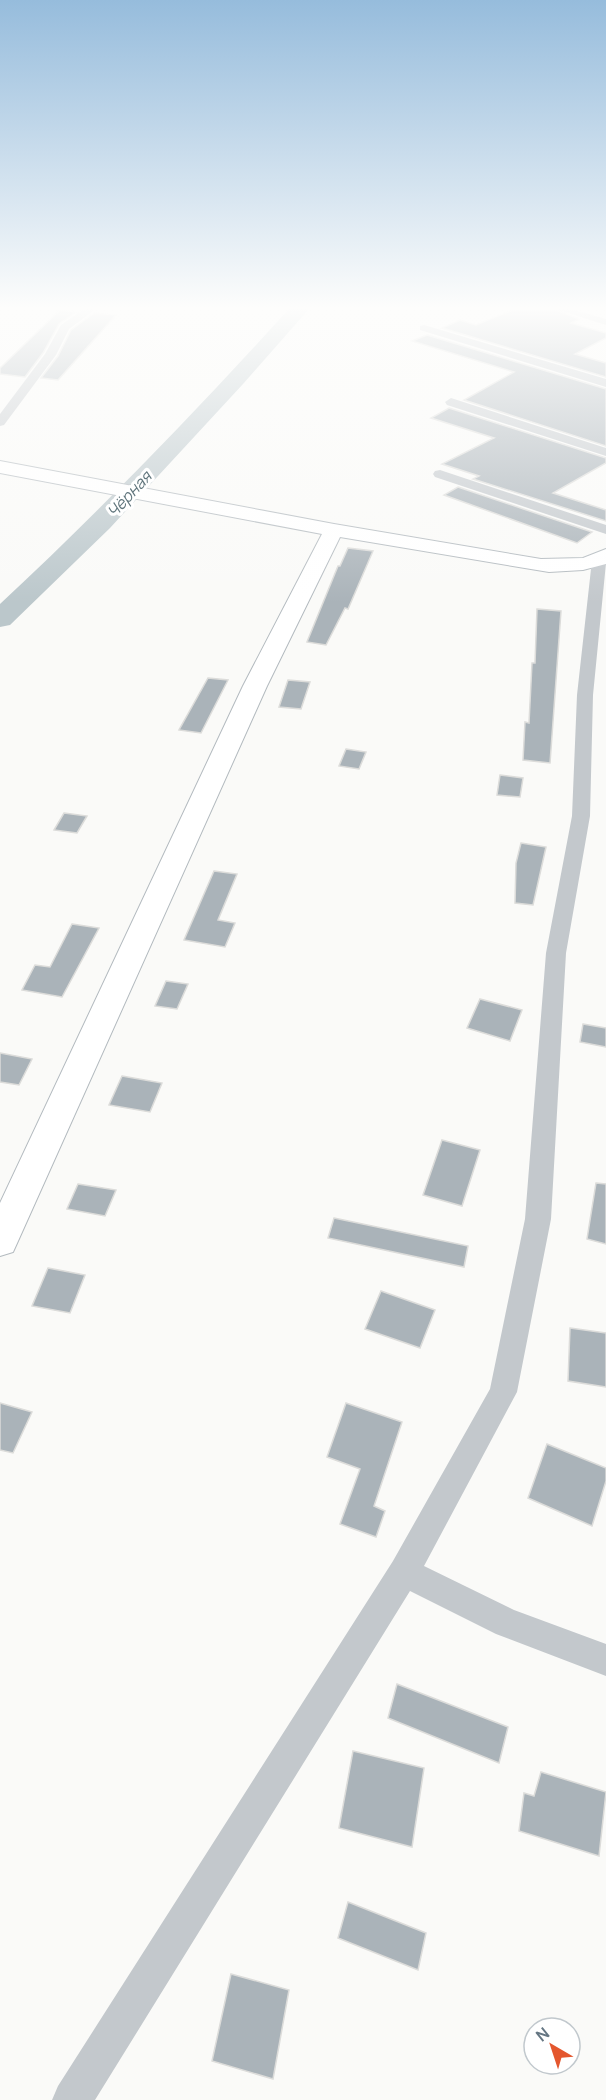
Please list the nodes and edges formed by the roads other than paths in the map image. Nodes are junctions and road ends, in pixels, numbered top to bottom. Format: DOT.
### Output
graph roads {
  1 [pos="11,407"];
  2 [pos="466,407"];
  3 [pos="0,422"];
  4 [pos="606,452"];
  5 [pos="0,467"];
  6 [pos="440,474"];
  7 [pos="334,530"];
  8 [pos="606,530"];
  9 [pos="602,558"];
  10 [pos="600,609"];
  11 [pos="0,1241"];
  12 [pos="404,1572"];
  13 [pos="606,1660"];
  14 [pos="72,2100"];
  1 -- 3 [label="street"];
  2 -- 4 [label="street"];
  5 -- 7 [label="street"];
  6 -- 8 [label="street"];
  7 -- 9 [label="street"];
  7 -- 11 [label="street"];
  9 -- 10 [label="street"];
  10 -- 12 [label="street"];
  12 -- 13 [label="street"];
  12 -- 14 [label="street"];
}
